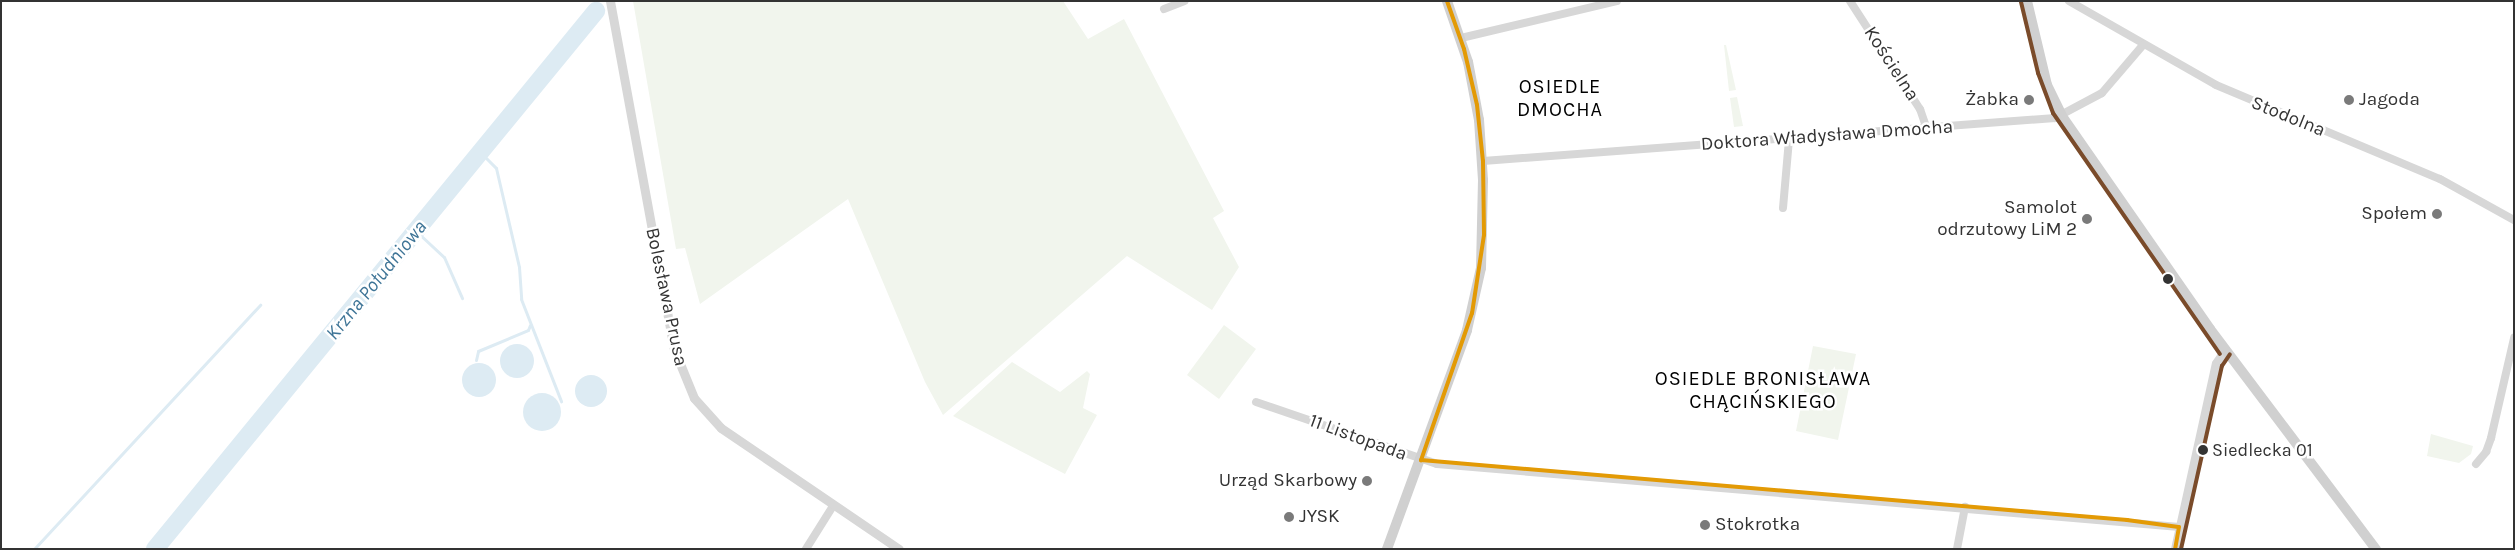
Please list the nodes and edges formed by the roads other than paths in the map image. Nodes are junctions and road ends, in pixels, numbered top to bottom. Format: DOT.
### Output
graph roads {
  1 [pos="610,1"];
  2 [pos="1185,1"];
  3 [pos="1447,1"];
  4 [pos="1617,1"];
  5 [pos="1850,1"];
  6 [pos="2027,1"];
  7 [pos="2069,1"];
  8 [pos="1164,9"];
  9 [pos="1461,38"];
  10 [pos="2143,45"];
  11 [pos="2062,116"];
  12 [pos="1927,129"];
  13 [pos="1789,139"];
  14 [pos="1483,161"];
  15 [pos="1783,208"];
  16 [pos="2514,220"];
  17 [pos="2514,338"];
  18 [pos="2226,350"];
  19 [pos="1256,402"];
  20 [pos="1421,460"];
  21 [pos="2476,464"];
  22 [pos="834,506"];
  23 [pos="1965,507"];
  24 [pos="2179,526"];
  25 [pos="806,549"];
  26 [pos="899,549"];
  27 [pos="1387,549"];
  28 [pos="1957,549"];
  29 [pos="2175,549"];
  30 [pos="2376,549"];
  1 -- 22 [label="street, Bolesława Prusa"];
  2 -- 8 [label="street"];
  3 -- 9 [label="main road"];
  4 -- 9 [label="street"];
  5 -- 12 [label="street, Kościelna"];
  6 -- 11 [label="main road"];
  7 -- 10 [label="street, Stodolna"];
  9 -- 14 [label="main road"];
  10 -- 11 [label="street, Doktora Władysława Dmocha"];
  10 -- 16 [label="street, Stodolna"];
  11 -- 12 [label="street, Doktora Władysława Dmocha"];
  11 -- 18 [label="main road"];
  12 -- 13 [label="street, Doktora Władysława Dmocha"];
  13 -- 14 [label="street, Doktora Władysława Dmocha"];
  13 -- 15 [label="street"];
  14 -- 20 [label="main road"];
  17 -- 21 [label="street"];
  18 -- 24 [label="street"];
  18 -- 30 [label="main road"];
  19 -- 20 [label="street, 11 Listopada"];
  20 -- 23 [label="street, 11 Listopada"];
  20 -- 27 [label="main road"];
  22 -- 25 [label="street"];
  22 -- 26 [label="street, Bolesława Prusa"];
  23 -- 24 [label="street, 11 Listopada"];
  23 -- 28 [label="street"];
  24 -- 29 [label="street"];
}
